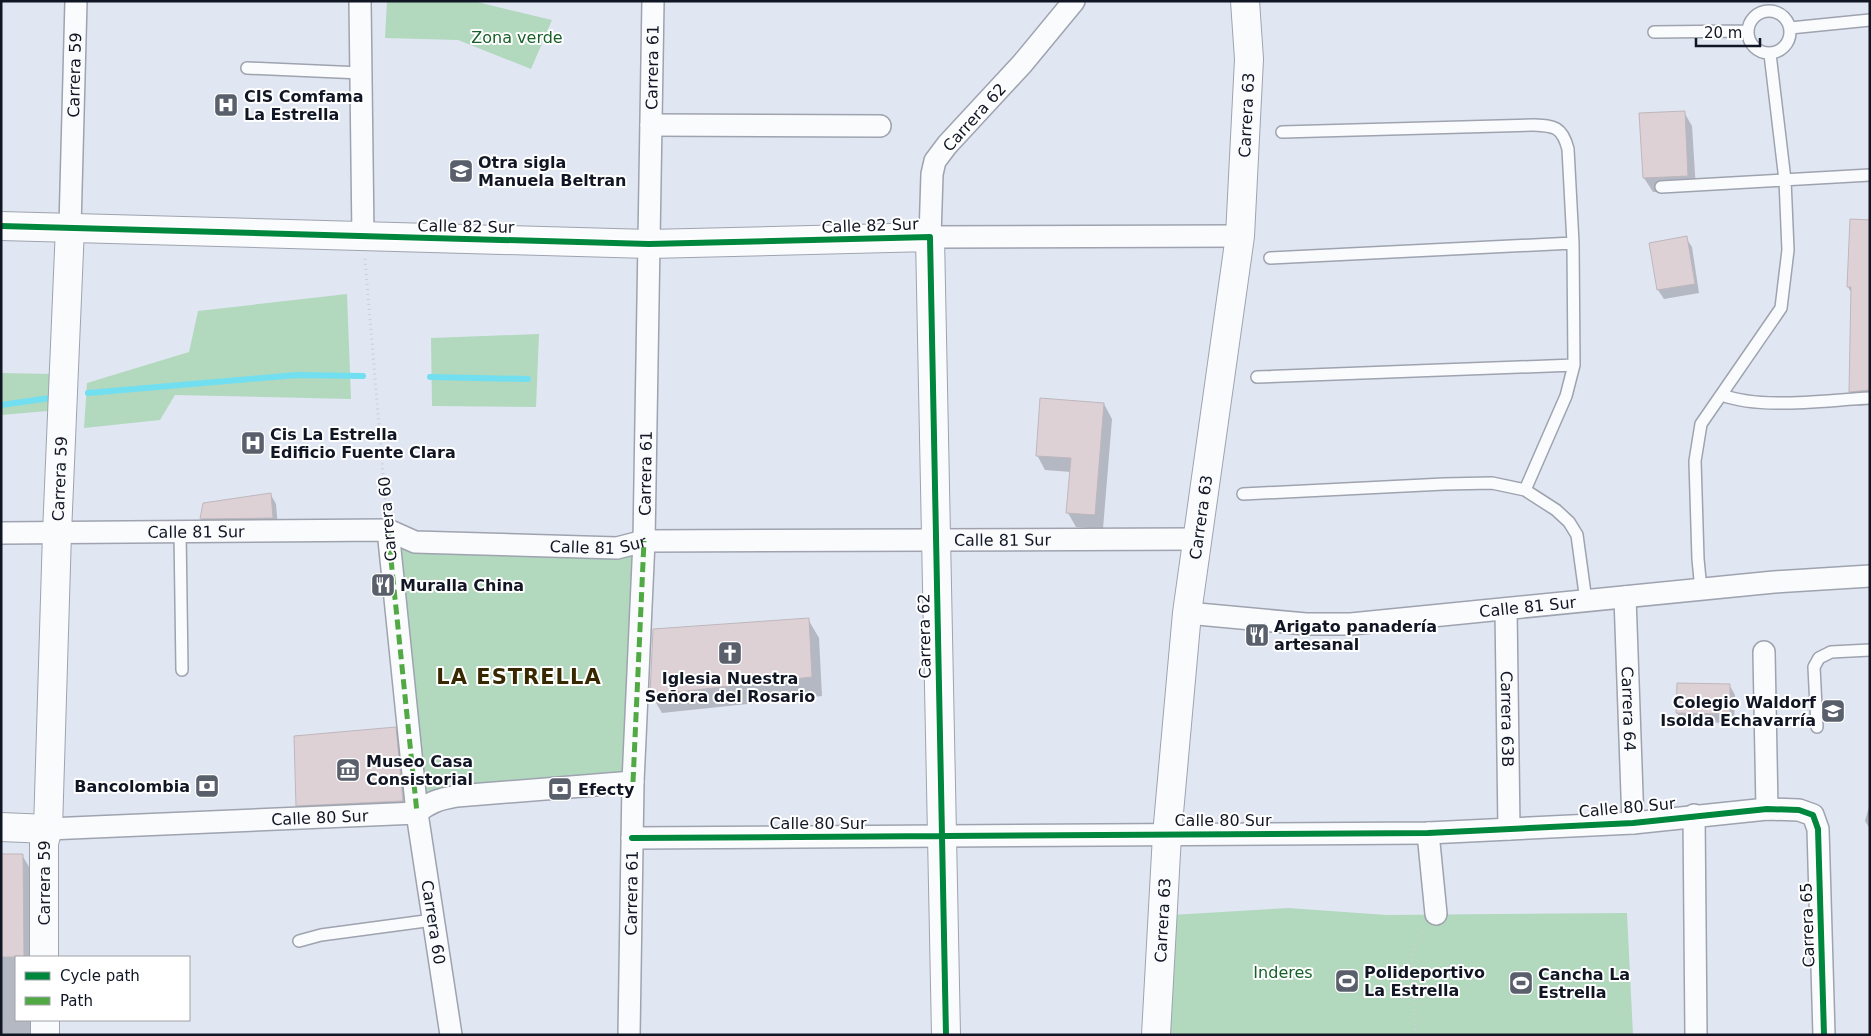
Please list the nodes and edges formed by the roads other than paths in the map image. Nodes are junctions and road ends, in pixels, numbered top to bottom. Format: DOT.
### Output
graph roads {
  1 [pos="76,1"];
  2 [pos="360,1"];
  3 [pos="654,1"];
  4 [pos="1074,1"];
  5 [pos="1245,1"];
  6 [pos="1870,20"];
  7 [pos="1790,28"];
  8 [pos="1747,31"];
  9 [pos="1654,32"];
  10 [pos="1770,54"];
  11 [pos="247,68"];
  12 [pos="361,73"];
  13 [pos="651,126"];
  14 [pos="880,126"];
  15 [pos="1282,132"];
  16 [pos="1870,175"];
  17 [pos="1785,180"];
  18 [pos="1661,187"];
  19 [pos="1,226"];
  20 [pos="70,227"];
  21 [pos="1240,236"];
  22 [pos="930,237"];
  23 [pos="363,238"];
  24 [pos="1573,243"];
  25 [pos="649,244"];
  26 [pos="1270,258"];
  27 [pos="1574,365"];
  28 [pos="1257,376"];
  29 [pos="1722,395"];
  30 [pos="1870,398"];
  31 [pos="1525,490"];
  32 [pos="1243,494"];
  33 [pos="388,530"];
  34 [pos="57,532"];
  35 [pos="180,532"];
  36 [pos="1,533"];
  37 [pos="1197,539"];
  38 [pos="936,540"];
  39 [pos="644,541"];
  40 [pos="1870,576"];
  41 [pos="1701,590"];
  42 [pos="1626,597"];
  43 [pos="1586,601"];
  44 [pos="1506,609"];
  45 [pos="1187,613"];
  46 [pos="1870,650"];
  47 [pos="1764,652"];
  48 [pos="182,670"];
  49 [pos="1817,727"];
  50 [pos="633,782"];
  51 [pos="1767,809"];
  52 [pos="417,814"];
  53 [pos="1694,815"];
  54 [pos="1812,815"];
  55 [pos="1634,823"];
  56 [pos="1,826"];
  57 [pos="48,829"];
  58 [pos="1509,829"];
  59 [pos="1428,833"];
  60 [pos="1167,835"];
  61 [pos="942,836"];
  62 [pos="632,838"];
  63 [pos="1436,914"];
  64 [pos="433,920"];
  65 [pos="299,941"];
  66 [pos="44,956"];
  67 [pos="45,1021"];
  68 [pos="45,1035"];
  69 [pos="451,1035"];
  70 [pos="629,1035"];
  71 [pos="946,1035"];
  72 [pos="1156,1035"];
  73 [pos="1696,1035"];
  74 [pos="1824,1035"];
  1 -- 20 [label="street, Carrera 59"];
  2 -- 12 [label="street"];
  3 -- 13 [label="street, Carrera 61"];
  4 -- 22 [label="street, Carrera 62"];
  5 -- 21 [label="street, Carrera 63"];
  6 -- 7 [label="lane"];
  7 -- 8 [label="lane"];
  7 -- 10 [label="lane"];
  8 -- 9 [label="lane"];
  8 -- 10 [label="lane"];
  10 -- 17 [label="lane"];
  11 -- 12 [label="lane"];
  12 -- 23 [label="street"];
  13 -- 14 [label="street"];
  13 -- 25 [label="street, Carrera 61"];
  15 -- 24 [label="lane"];
  16 -- 17 [label="lane"];
  17 -- 18 [label="lane"];
  17 -- 29 [label="lane"];
  19 -- 20 [label="street, Calle 82 Sur"];
  20 -- 23 [label="street, Calle 82 Sur"];
  20 -- 34 [label="street, Carrera 59"];
  21 -- 22 [label="street, Calle 82 Sur"];
  21 -- 37 [label="street, Carrera 63"];
  22 -- 25 [label="street, Calle 82 Sur"];
  22 -- 38 [label="street, Carrera 62"];
  23 -- 25 [label="street, Calle 82 Sur"];
  24 -- 26 [label="lane"];
  24 -- 27 [label="lane"];
  25 -- 39 [label="street, Carrera 61"];
  27 -- 28 [label="lane"];
  27 -- 31 [label="lane"];
  29 -- 30 [label="lane"];
  29 -- 41 [label="lane"];
  31 -- 32 [label="lane"];
  31 -- 43 [label="lane"];
  33 -- 35 [label="street, Calle 81 Sur"];
  33 -- 39 [label="street, Calle 81 Sur"];
  33 -- 52 [label="street, Carrera 60"];
  34 -- 35 [label="street, Calle 81 Sur"];
  34 -- 36 [label="street, Calle 81 Sur"];
  34 -- 57 [label="street, Carrera 59"];
  35 -- 48 [label="lane"];
  37 -- 38 [label="street, Calle 81 Sur"];
  37 -- 45 [label="street, Carrera 63"];
  38 -- 39 [label="street, Calle 81 Sur"];
  38 -- 61 [label="street, Carrera 62"];
  39 -- 50 [label="street, Carrera 61"];
  40 -- 41 [label="street, Calle 81 Sur"];
  41 -- 42 [label="street, Calle 81 Sur"];
  42 -- 43 [label="street, Calle 81 Sur"];
  42 -- 55 [label="street, Carrera 64"];
  43 -- 44 [label="street, Calle 81 Sur"];
  44 -- 45 [label="street, Calle 81 Sur"];
  44 -- 58 [label="street, Carrera 63B"];
  45 -- 60 [label="street, Carrera 63"];
  46 -- 49 [label="lane"];
  47 -- 51 [label="street"];
  50 -- 52 [label="street"];
  50 -- 62 [label="street, Carrera 61"];
  51 -- 53 [label="street, Calle 80 Sur"];
  51 -- 54 [label="street, Calle 80 Sur"];
  52 -- 57 [label="street, Calle 80 Sur"];
  52 -- 64 [label="street, Carrera 60"];
  53 -- 55 [label="street, Calle 80 Sur"];
  53 -- 73 [label="street"];
  54 -- 74 [label="street, Carrera 65"];
  55 -- 58 [label="street, Calle 80 Sur"];
  56 -- 57 [label="street, Calle 80 Sur"];
  57 -- 66 [label="street, Carrera 59"];
  58 -- 59 [label="street, Calle 80 Sur"];
  59 -- 60 [label="street, Calle 80 Sur"];
  59 -- 63 [label="street"];
  60 -- 61 [label="street, Calle 80 Sur"];
  60 -- 72 [label="street, Carrera 63"];
  61 -- 62 [label="street, Calle 80 Sur"];
  61 -- 71 [label="street, Carrera 62"];
  62 -- 70 [label="street, Carrera 61"];
  64 -- 65 [label="lane"];
  64 -- 69 [label="street, Carrera 60"];
  67 -- 68 [label="street"];
}
